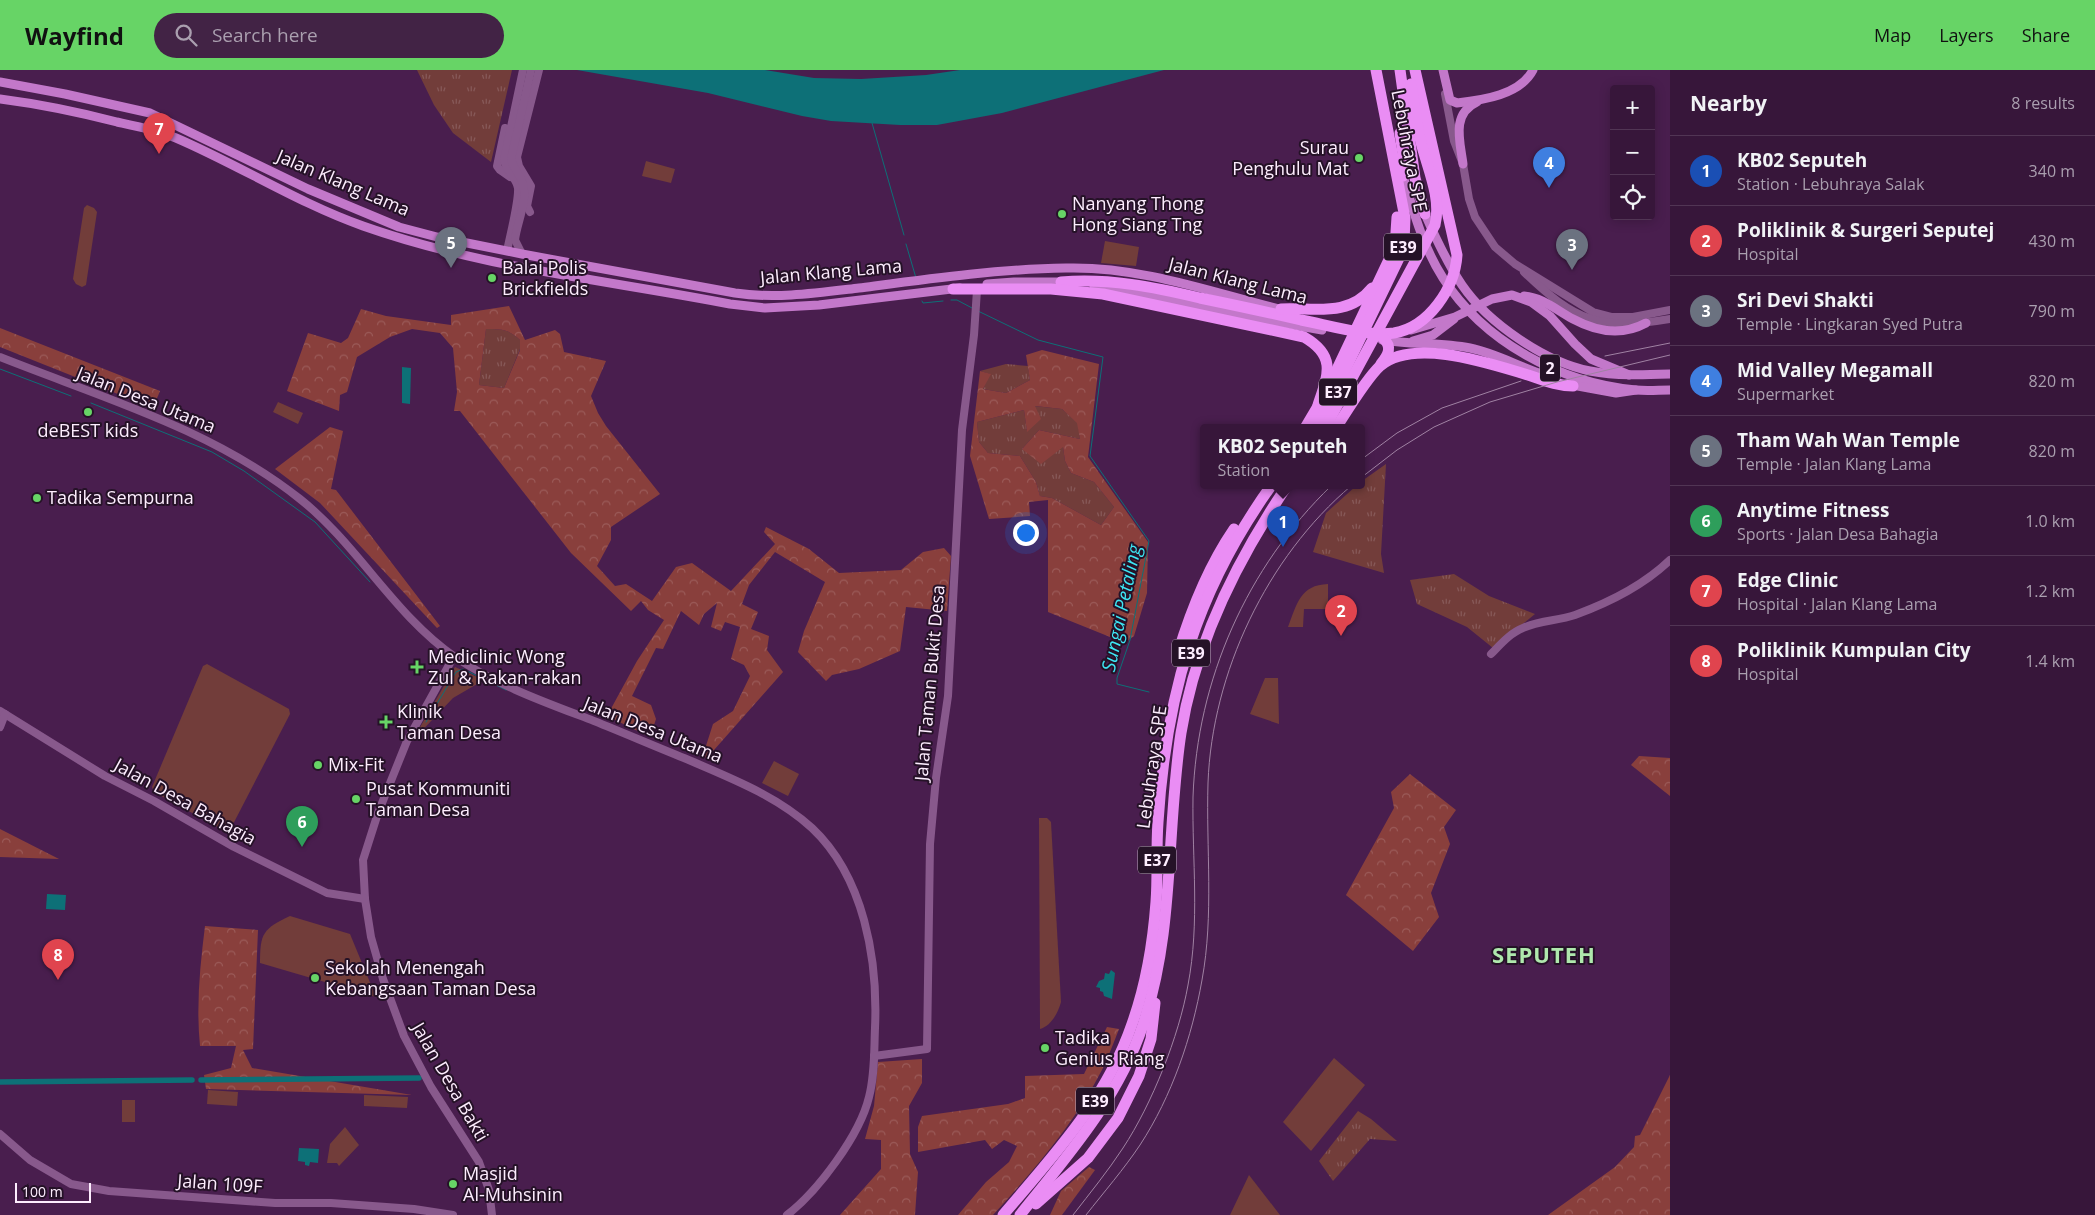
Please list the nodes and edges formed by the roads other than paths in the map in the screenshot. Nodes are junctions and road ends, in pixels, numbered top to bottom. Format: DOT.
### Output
graph roads {
  1 [pos="517,70"];
  2 [pos="522,70"];
  3 [pos="530,70"];
  4 [pos="539,70"];
  5 [pos="1370,70"];
  6 [pos="1400,70"];
  7 [pos="1408,70"];
  8 [pos="1415,70"];
  9 [pos="1441,70"];
  10 [pos="1533,70"];
  11 [pos="1383,71"];
  12 [pos="0,82"];
  13 [pos="1486,98"];
  14 [pos="0,99"];
  15 [pos="512,99"];
  16 [pos="531,105"];
  17 [pos="508,113"];
  18 [pos="527,118"];
  19 [pos="1457,140"];
  20 [pos="509,151"];
  21 [pos="1463,164"];
  22 [pos="1403,176"];
  23 [pos="514,179"];
  24 [pos="1397,205"];
  25 [pos="530,212"];
  26 [pos="1425,214"];
  27 [pos="507,251"];
  28 [pos="522,254"];
  29 [pos="1515,264"];
  30 [pos="613,282"];
  31 [pos="1062,282"];
  32 [pos="952,289"];
  33 [pos="977,290"];
  34 [pos="1144,290"];
  35 [pos="1512,295"];
  36 [pos="1278,308"];
  37 [pos="1670,310"];
  38 [pos="1384,312"];
  39 [pos="1304,315"];
  40 [pos="1455,317"];
  41 [pos="1670,319"];
  42 [pos="1646,323"];
  43 [pos="1271,329"];
  44 [pos="1353,333"];
  45 [pos="1383,338"];
  46 [pos="1362,355"];
  47 [pos="0,357"];
  48 [pos="1380,366"];
  49 [pos="1670,374"];
  50 [pos="1629,375"];
  51 [pos="1573,386"];
  52 [pos="1636,390"];
  53 [pos="1646,390"];
  54 [pos="1670,390"];
  55 [pos="1670,394"];
  56 [pos="1318,405"];
  57 [pos="1309,424"];
  58 [pos="1309,424"];
  59 [pos="1317,424"];
  60 [pos="1317,424"];
  61 [pos="1327,424"];
  62 [pos="1339,424"];
  63 [pos="1262,489"];
  64 [pos="1279,489"];
  65 [pos="1279,489"];
  66 [pos="1280,489"];
  67 [pos="1670,560"];
  68 [pos="1196,598"];
  69 [pos="1186,652"];
  70 [pos="1491,654"];
  71 [pos="454,656"];
  72 [pos="3,712"];
  73 [pos="0,727"];
  74 [pos="1160,838"];
  75 [pos="365,899"];
  76 [pos="1158,969"];
  77 [pos="874,1056"];
  78 [pos="0,1134"];
  79 [pos="1051,1177"];
  80 [pos="454,1215"];
  81 [pos="492,1215"];
  82 [pos="787,1215"];
  83 [pos="1003,1215"];
  84 [pos="1009,1215"];
  85 [pos="1022,1215"];
  1 -- 15 [label="street"];
  2 -- 20 [label="street"];
  3 -- 20 [label="street"];
  4 -- 16 [label="street"];
  5 -- 57 [label="highway, Lebuhraya SPE / E39"];
  6 -- 26 [label="highway, 2"];
  7 -- 38 [label="highway"];
  8 -- 34 [label="highway"];
  9 -- 13 [label="main road"];
  9 -- 19 [label="street"];
  10 -- 13 [label="main road"];
  11 -- 22 [label="highway, 2"];
  11 -- 22 [label="highway"];
  11 -- 24 [label="highway"];
  11 -- 59 [label="highway, Lebuhraya SPE / E39"];
  12 -- 27 [label="main road, Jalan Klang Lama"];
  13 -- 19 [label="main road"];
  14 -- 30 [label="main road, Jalan Klang Lama"];
  15 -- 16 [label="street"];
  15 -- 17 [label="street"];
  16 -- 18 [label="street"];
  17 -- 18 [label="street"];
  17 -- 23 [label="street"];
  18 -- 25 [label="street"];
  19 -- 21 [label="main road"];
  20 -- 23 [label="street"];
  20 -- 28 [label="street"];
  21 -- 29 [label="street"];
  22 -- 52 [label="main road, 2"];
  23 -- 27 [label="street"];
  24 -- 36 [label="highway"];
  24 -- 38 [label="highway"];
  26 -- 50 [label="main road, 2"];
  27 -- 28 [label="main road, Jalan Klang Lama"];
  27 -- 30 [label="main road"];
  28 -- 36 [label="main road, Jalan Klang Lama"];
  29 -- 37 [label="street"];
  29 -- 42 [label="street"];
  30 -- 32 [label="main road, Jalan Klang Lama"];
  31 -- 32 [label="main road, Jalan Klang Lama"];
  31 -- 34 [label="highway"];
  32 -- 33 [label="highway"];
  33 -- 43 [label="highway"];
  33 -- 77 [label="street, Jalan Taman Bukit Desa"];
  34 -- 51 [label="main road, Jalan Klang Lama"];
  35 -- 40 [label="main road, Jalan Klang Lama"];
  35 -- 42 [label="main road"];
  35 -- 50 [label="main road"];
  36 -- 39 [label="main road, Jalan Klang Lama"];
  36 -- 43 [label="highway"];
  38 -- 46 [label="highway, E37"];
  39 -- 40 [label="main road, Jalan Klang Lama"];
  39 -- 44 [label="main road"];
  40 -- 45 [label="main road"];
  41 -- 42 [label="street"];
  43 -- 56 [label="highway"];
  44 -- 45 [label="main road"];
  44 -- 56 [label="highway"];
  45 -- 48 [label="highway"];
  46 -- 60 [label="highway, E37"];
  46 -- 61 [label="highway, E37"];
  47 -- 71 [label="street, Jalan Desa Utama"];
  48 -- 51 [label="highway"];
  48 -- 62 [label="highway"];
  49 -- 50 [label="main road, 2"];
  51 -- 52 [label="main road, Jalan Klang Lama"];
  52 -- 53 [label="main road, 2"];
  53 -- 54 [label="main road, 2"];
  53 -- 55 [label="main road"];
  56 -- 58 [label="highway"];
  63 -- 68 [label="highway"];
  64 -- 69 [label="highway, E37"];
  65 -- 74 [label="highway, Lebuhraya SPE / E39"];
  66 -- 76 [label="highway, E37"];
  67 -- 70 [label="street"];
  68 -- 69 [label="highway"];
  68 -- 74 [label="highway"];
  69 -- 83 [label="highway, E37"];
  71 -- 75 [label="street, Jalan Desa Bakti"];
  71 -- 77 [label="street, Jalan Desa Utama"];
  72 -- 73 [label="street"];
  72 -- 75 [label="street, Jalan Desa Bahagia"];
  74 -- 84 [label="highway, Lebuhraya SPE / E39"];
  75 -- 81 [label="street, Jalan Desa Bakti"];
  76 -- 79 [label="highway, E37"];
  76 -- 79 [label="highway"];
  76 -- 85 [label="highway, E39"];
  76 -- 85 [label="highway"];
  77 -- 82 [label="street, Jalan Desa Utama"];
  78 -- 80 [label="street, Jalan 109F"];
  79 -- 85 [label="highway, E37"];
}
